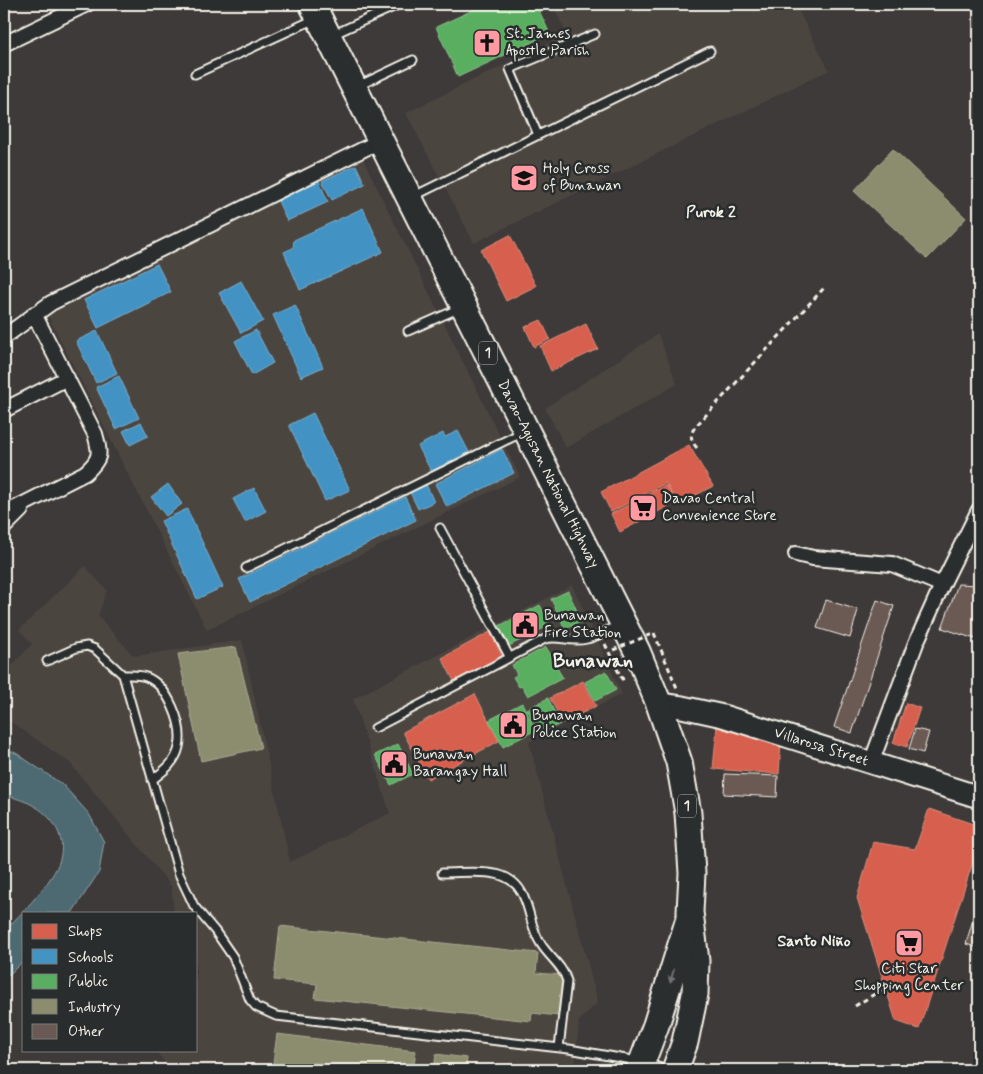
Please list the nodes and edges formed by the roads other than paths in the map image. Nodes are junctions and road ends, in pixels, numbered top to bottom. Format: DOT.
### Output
graph roads {
  1 [pos="87,4"];
  2 [pos="400,4"];
  3 [pos="320,19"];
  4 [pos="594,34"];
  5 [pos="4,44"];
  6 [pos="710,51"];
  7 [pos="412,60"];
  8 [pos="195,74"];
  9 [pos="355,88"];
  10 [pos="538,136"];
  11 [pos="382,140"];
  12 [pos="411,198"];
  13 [pos="464,306"];
  14 [pos="34,314"];
  15 [pos="408,330"];
  16 [pos="4,337"];
  17 [pos="67,378"];
  18 [pos="4,410"];
  19 [pos="526,431"];
  20 [pos="30,501"];
  21 [pos="979,510"];
  22 [pos="4,514"];
  23 [pos="4,527"];
  24 [pos="440,528"];
  25 [pos="796,554"];
  26 [pos="246,568"];
  27 [pos="942,585"];
  28 [pos="612,628"];
  29 [pos="509,656"];
  30 [pos="47,661"];
  31 [pos="123,675"];
  32 [pos="659,704"];
  33 [pos="375,728"];
  34 [pos="871,762"];
  35 [pos="152,780"];
  36 [pos="979,797"];
  37 [pos="442,873"];
  38 [pos="690,912"];
  39 [pos="559,1048"];
  40 [pos="650,1067"];
  41 [pos="675,1070"];
  1 -- 5 [label="street"];
  2 -- 3 [label="lane"];
  3 -- 8 [label="lane"];
  3 -- 9 [label="highway, Davao-Agusan National Highway / 1"];
  4 -- 10 [label="lane"];
  6 -- 10 [label="lane"];
  7 -- 9 [label="lane"];
  9 -- 11 [label="highway, Davao-Agusan National Highway / 1"];
  10 -- 12 [label="lane"];
  11 -- 12 [label="highway, Davao-Agusan National Highway / 1"];
  11 -- 14 [label="street"];
  12 -- 13 [label="highway, Davao-Agusan National Highway / 1"];
  13 -- 15 [label="lane"];
  13 -- 19 [label="highway, Davao-Agusan National Highway / 1"];
  14 -- 16 [label="street"];
  14 -- 17 [label="street"];
  17 -- 18 [label="street"];
  17 -- 20 [label="street"];
  19 -- 26 [label="lane"];
  19 -- 28 [label="highway, Davao-Agusan National Highway / 1"];
  20 -- 22 [label="street"];
  20 -- 23 [label="street"];
  21 -- 27 [label="street"];
  24 -- 29 [label="lane"];
  25 -- 27 [label="street"];
  27 -- 34 [label="street"];
  28 -- 29 [label="lane"];
  28 -- 32 [label="highway, Davao-Agusan National Highway / 1"];
  29 -- 33 [label="lane"];
  30 -- 31 [label="lane"];
  31 -- 35 [label="lane"];
  31 -- 35 [label="lane"];
  32 -- 34 [label="main road, Villarosa Street"];
  32 -- 38 [label="highway, Davao-Agusan National Highway / 1"];
  34 -- 36 [label="main road, Villarosa Street"];
  35 -- 39 [label="lane"];
  37 -- 39 [label="lane"];
  38 -- 40 [label="highway, Davao-Agusan National Highway / 1, one-way"];
  38 -- 41 [label="highway, Davao-Agusan National Highway / 1"];
  39 -- 40 [label="lane"];
}
